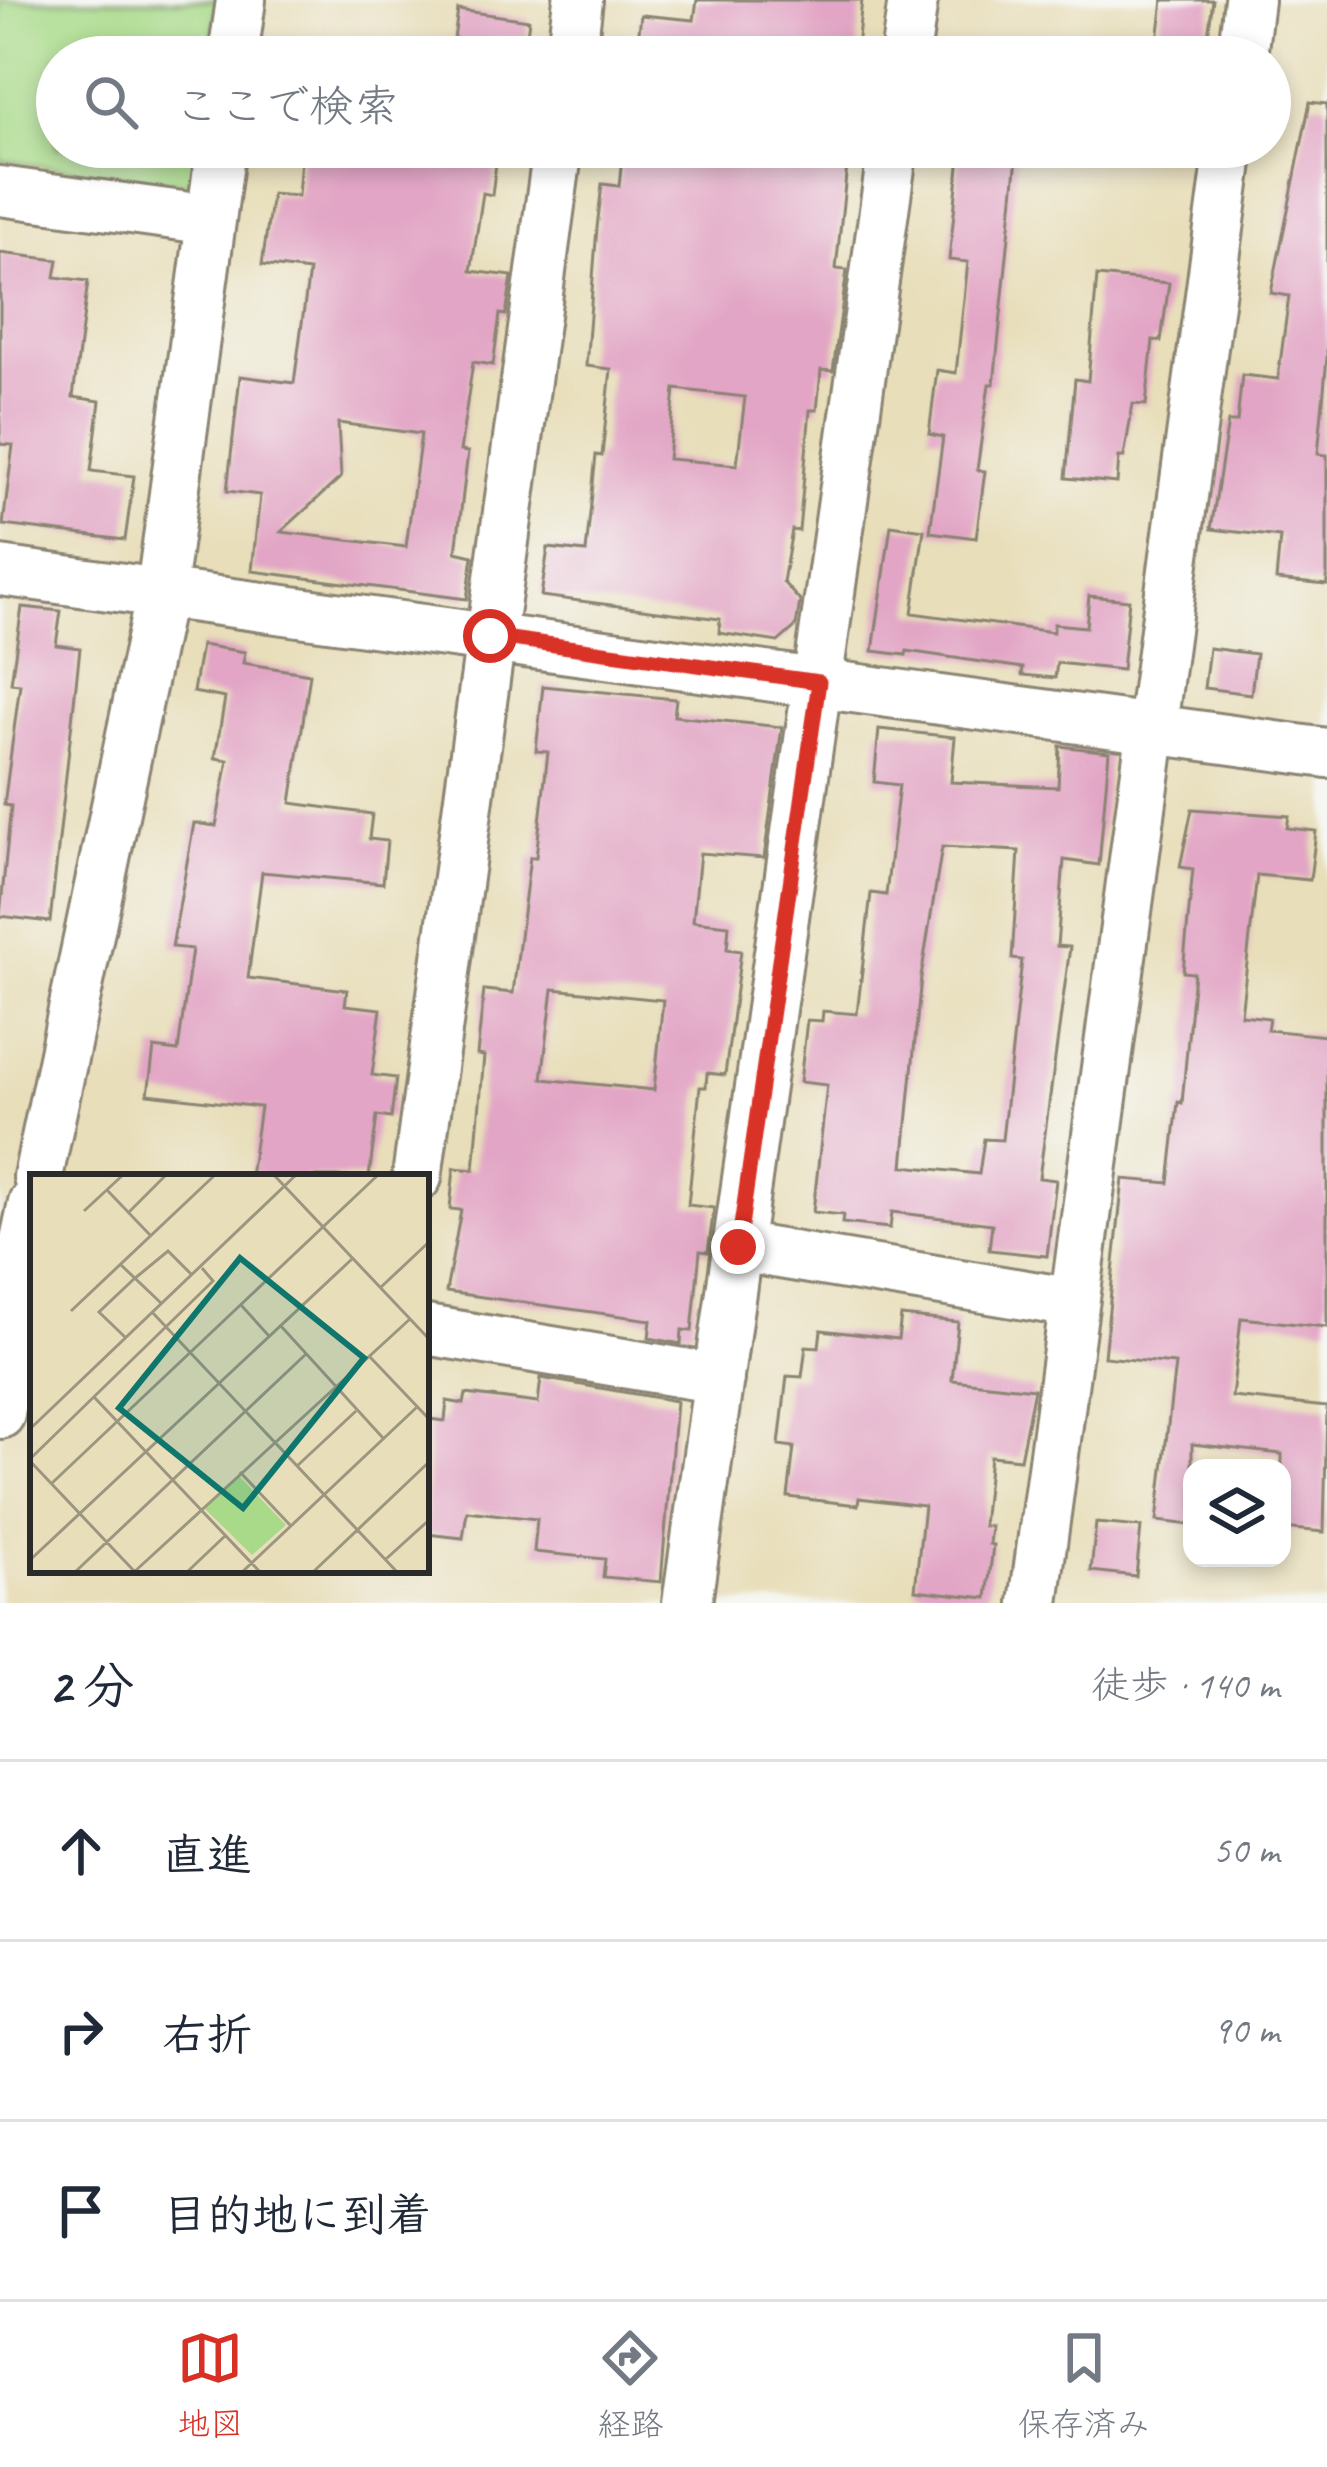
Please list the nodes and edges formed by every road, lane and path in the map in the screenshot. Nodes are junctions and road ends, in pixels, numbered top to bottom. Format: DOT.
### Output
graph roads {
  1 [pos="241,0"];
  2 [pos="578,0"];
  3 [pos="913,0"];
  4 [pos="1249,0"];
  5 [pos="236,36"];
  6 [pos="574,36"];
  7 [pos="908,36"];
  8 [pos="1245,36"];
  9 [pos="218,168"];
  10 [pos="555,168"];
  11 [pos="889,168"];
  12 [pos="1227,168"];
  13 [pos="0,191"];
  14 [pos="211,220"];
  15 [pos="0,571"];
  16 [pos="160,590"];
  17 [pos="490,636"];
  18 [pos="819,682"];
  19 [pos="1152,728"];
  20 [pos="1327,753"];
  21 [pos="39,1174"];
  22 [pos="417,1174"];
  23 [pos="30,1215"];
  24 [pos="738,1247"];
  25 [pos="18,1263"];
  26 [pos="1074,1303"];
  27 [pos="429,1330"];
  28 [pos="719,1378"];
  29 [pos="0,1414"];
  30 [pos="687,1603"];
  31 [pos="1034,1603"];
  1 -- 5 [label="street"];
  2 -- 6 [label="street"];
  3 -- 7 [label="street"];
  4 -- 8 [label="street"];
  9 -- 14 [label="street"];
  10 -- 17 [label="street"];
  11 -- 18 [label="street"];
  12 -- 19 [label="street"];
  13 -- 14 [label="street"];
  14 -- 16 [label="street"];
  15 -- 16 [label="street"];
  16 -- 17 [label="street"];
  16 -- 21 [label="street"];
  17 -- 18 [label="street"];
  17 -- 22 [label="street"];
  18 -- 19 [label="street"];
  18 -- 24 [label="street"];
  19 -- 20 [label="street"];
  19 -- 26 [label="street"];
  23 -- 25 [label="street"];
  24 -- 26 [label="street"];
  24 -- 28 [label="street"];
  25 -- 29 [label="street"];
  26 -- 31 [label="street"];
  27 -- 28 [label="street"];
  28 -- 30 [label="street"];
}
